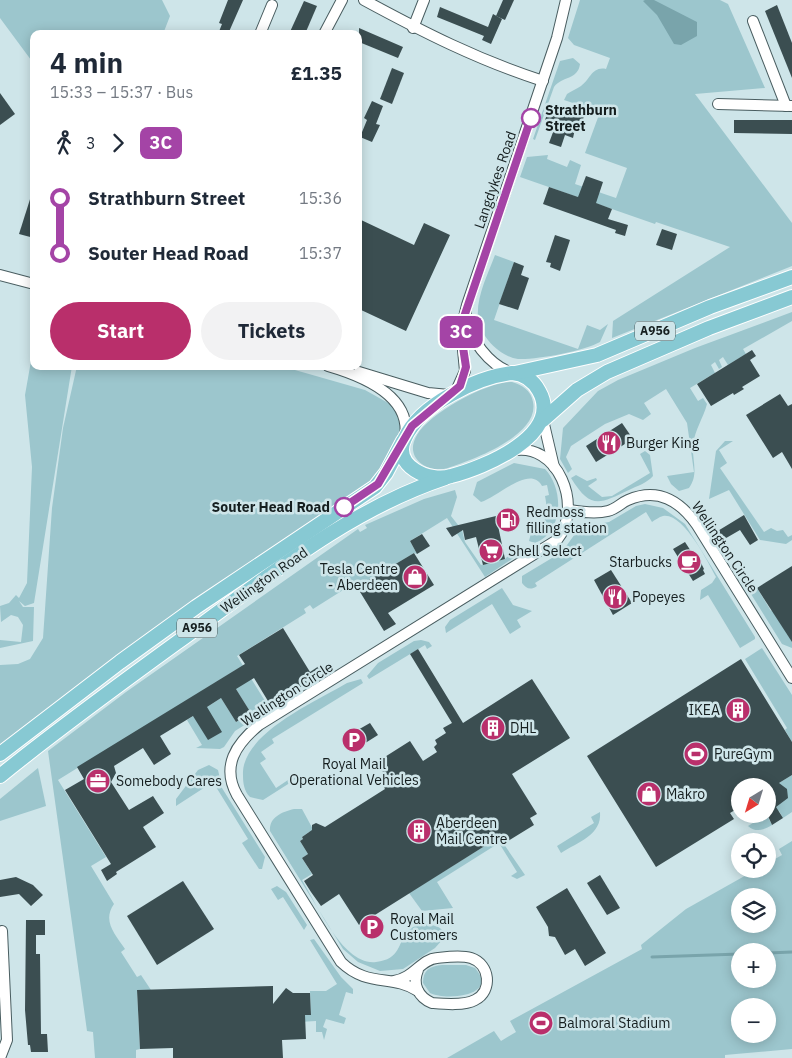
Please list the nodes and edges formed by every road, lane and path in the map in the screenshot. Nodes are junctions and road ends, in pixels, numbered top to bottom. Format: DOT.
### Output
graph roads {
  1 [pos="342,0"];
  2 [pos="364,0"];
  3 [pos="424,0"];
  4 [pos="566,0"];
  5 [pos="272,4"];
  6 [pos="753,21"];
  7 [pos="413,28"];
  8 [pos="262,30"];
  9 [pos="326,30"];
  10 [pos="543,81"];
  11 [pos="718,104"];
  12 [pos="789,106"];
  13 [pos="0,274"];
  14 [pos="792,277"];
  15 [pos="30,283"];
  16 [pos="792,297"];
  17 [pos="465,312"];
  18 [pos="342,370"];
  19 [pos="345,371"];
  20 [pos="513,374"];
  21 [pos="453,393"];
  22 [pos="543,420"];
  23 [pos="404,439"];
  24 [pos="507,452"];
  25 [pos="554,468"];
  26 [pos="445,478"];
  27 [pos="569,510"];
  28 [pos="792,678"];
  29 [pos="0,754"];
  30 [pos="0,776"];
  31 [pos="2,931"];
  32 [pos="418,970"];
  33 [pos="390,982"];
  34 [pos="418,991"];
  35 [pos="0,1058"];
  1 -- 9 [label="street"];
  2 -- 7 [label="street"];
  3 -- 7 [label="street"];
  4 -- 10 [label="street, Langdykes Road"];
  5 -- 8 [label="street"];
  6 -- 12 [label="street"];
  7 -- 10 [label="street"];
  10 -- 17 [label="street, Langdykes Road"];
  11 -- 12 [label="street"];
  13 -- 15 [label="street"];
  14 -- 20 [label="main road, A956"];
  16 -- 22 [label="main road, A956"];
  17 -- 20 [label="street"];
  17 -- 21 [label="street, Langdykes Road"];
  18 -- 19 [label="street"];
  19 -- 21 [label="street"];
  19 -- 23 [label="street"];
  20 -- 21 [label="main road, A956"];
  20 -- 22 [label="main road"];
  21 -- 23 [label="main road, A956"];
  22 -- 24 [label="main road, A956"];
  22 -- 25 [label="street"];
  23 -- 26 [label="main road, A956"];
  23 -- 29 [label="main road, Wellington Road / A956"];
  24 -- 25 [label="street"];
  24 -- 26 [label="main road, A956"];
  25 -- 27 [label="street"];
  26 -- 30 [label="main road, Wellington Road / A956"];
  27 -- 28 [label="street, Wellington Circle"];
  27 -- 33 [label="street, Wellington Circle"];
  31 -- 35 [label="street"];
  32 -- 33 [label="street"];
  32 -- 34 [label="street"];
  32 -- 34 [label="street"];
  33 -- 34 [label="street, Wellington Circle"];
}
